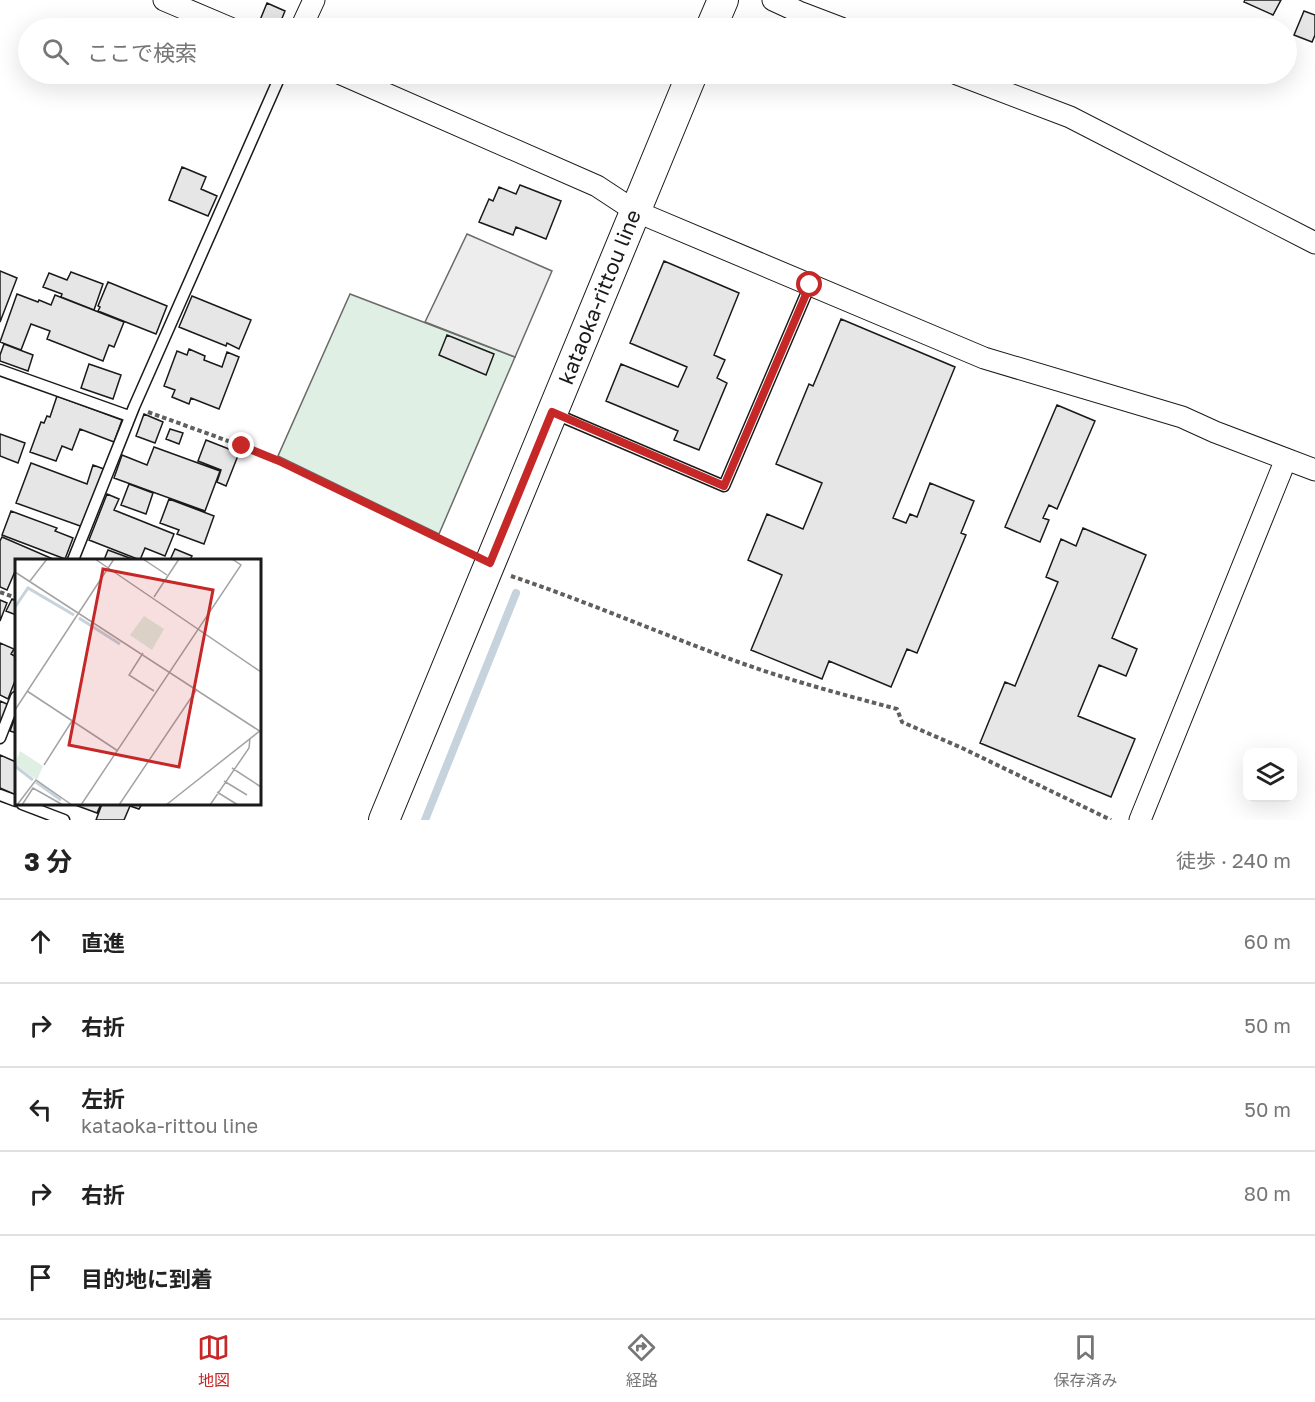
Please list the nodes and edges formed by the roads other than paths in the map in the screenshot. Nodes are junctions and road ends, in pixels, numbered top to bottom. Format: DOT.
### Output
graph roads {
  1 [pos="164,0"];
  2 [pos="314,0"];
  3 [pos="723,0"];
  4 [pos="773,0"];
  5 [pos="206,18"];
  6 [pos="306,18"];
  7 [pos="715,18"];
  8 [pos="815,18"];
  9 [pos="277,84"];
  10 [pos="363,84"];
  11 [pos="688,84"];
  12 [pos="983,84"];
  13 [pos="635,211"];
  14 [pos="1315,243"];
  15 [pos="810,285"];
  16 [pos="0,370"];
  17 [pos="131,412"];
  18 [pos="552,412"];
  19 [pos="1286,459"];
  20 [pos="1315,470"];
  21 [pos="74,559"];
  22 [pos="15,700"];
  23 [pos="0,738"];
  24 [pos="0,795"];
  25 [pos="15,801"];
  26 [pos="25,805"];
  27 [pos="64,820"];
  28 [pos="384,820"];
  29 [pos="1140,820"];
  1 -- 5 [label="street"];
  2 -- 6 [label="street"];
  3 -- 7 [label="main road"];
  4 -- 8 [label="street"];
  9 -- 17 [label="lane"];
  10 -- 13 [label="street"];
  11 -- 13 [label="main road, kataoka-rittou line"];
  12 -- 14 [label="street"];
  13 -- 15 [label="street"];
  13 -- 18 [label="main road, kataoka-rittou line"];
  15 -- 18 [label="lane"];
  15 -- 19 [label="street"];
  16 -- 17 [label="lane"];
  17 -- 21 [label="lane"];
  18 -- 28 [label="main road, kataoka-rittou line"];
  19 -- 20 [label="street"];
  19 -- 29 [label="street"];
  22 -- 23 [label="lane"];
  24 -- 25 [label="lane"];
  26 -- 27 [label="lane"];
}
